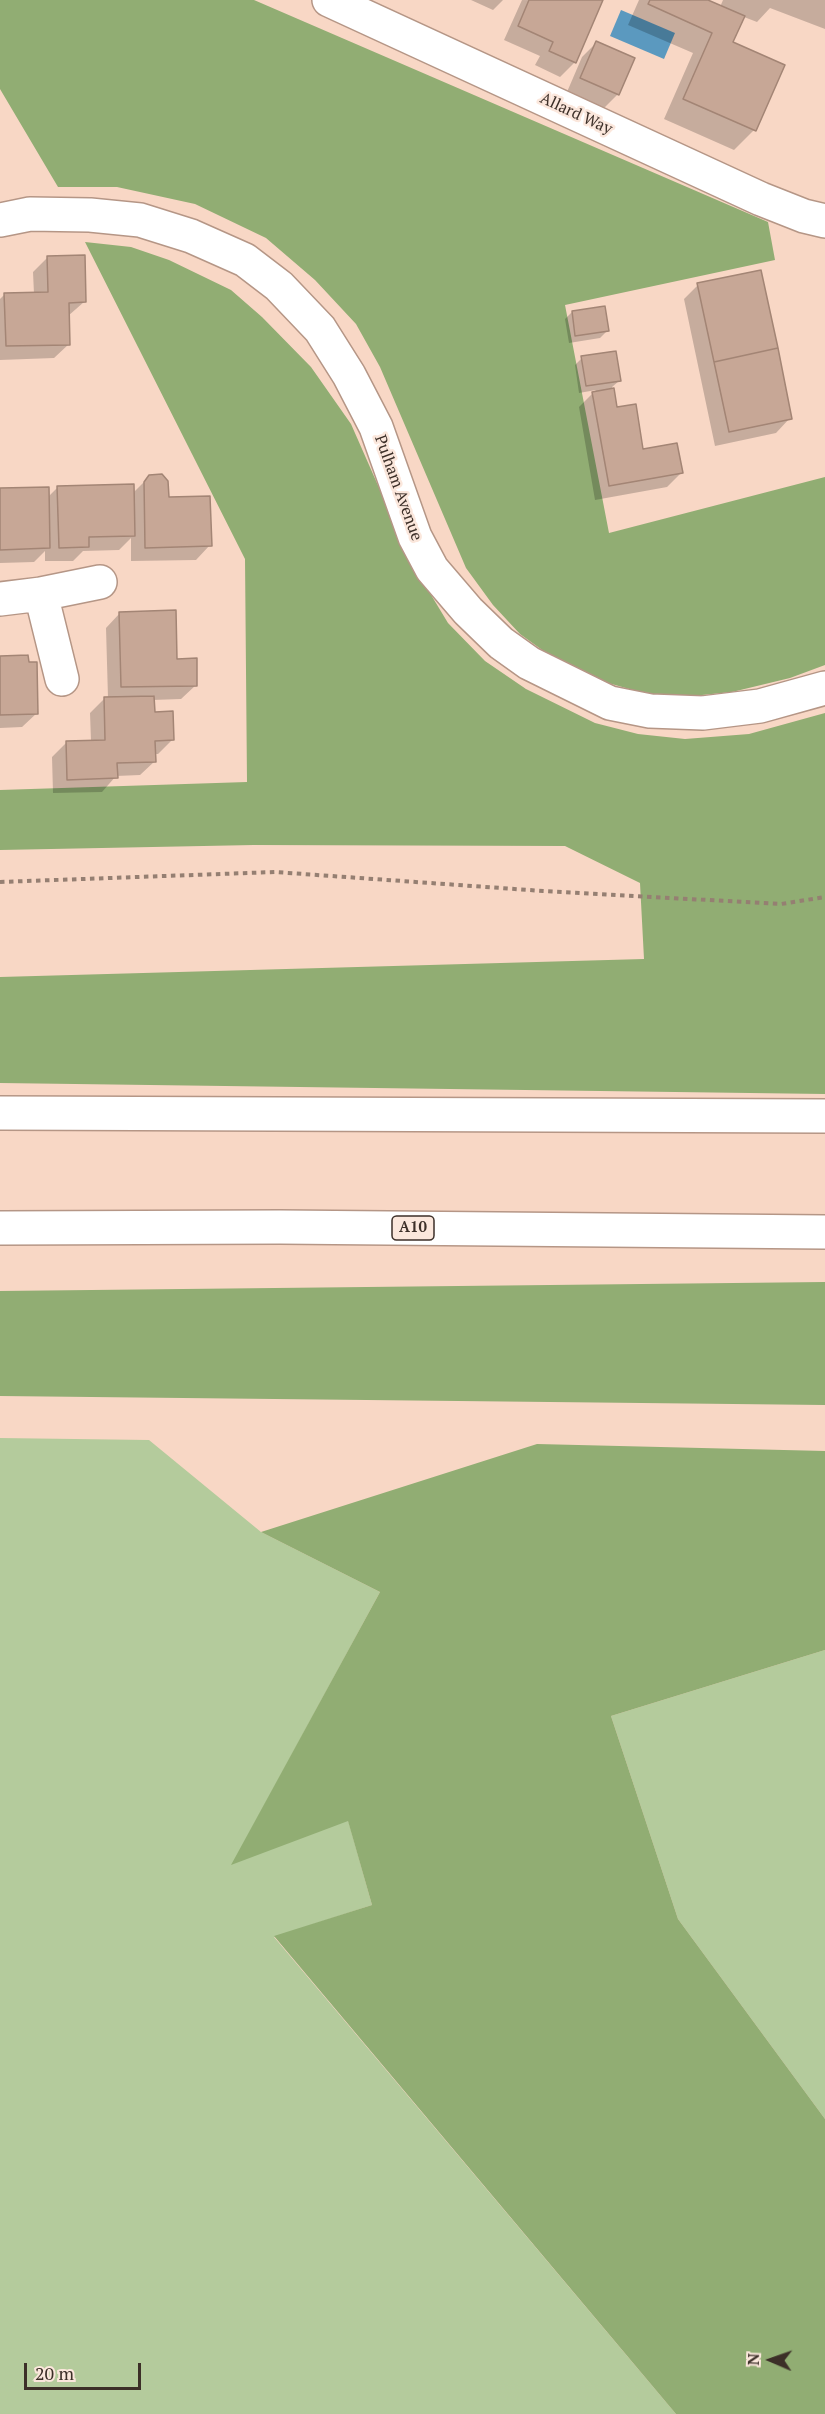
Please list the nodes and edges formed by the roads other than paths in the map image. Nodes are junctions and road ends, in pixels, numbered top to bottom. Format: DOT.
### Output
graph roads {
  1 [pos="329,0"];
  2 [pos="0,220"];
  3 [pos="825,221"];
  4 [pos="100,582"];
  5 [pos="41,594"];
  6 [pos="0,599"];
  7 [pos="62,679"];
  8 [pos="825,688"];
  9 [pos="0,1113"];
  10 [pos="825,1116"];
  11 [pos="0,1228"];
  12 [pos="825,1232"];
  1 -- 3 [label="main road, Allard Way"];
  2 -- 8 [label="main road, Pulham Avenue"];
  4 -- 5 [label="main road"];
  5 -- 6 [label="main road"];
  5 -- 7 [label="main road"];
  9 -- 10 [label="main road"];
  11 -- 12 [label="main road, A10"];
}
